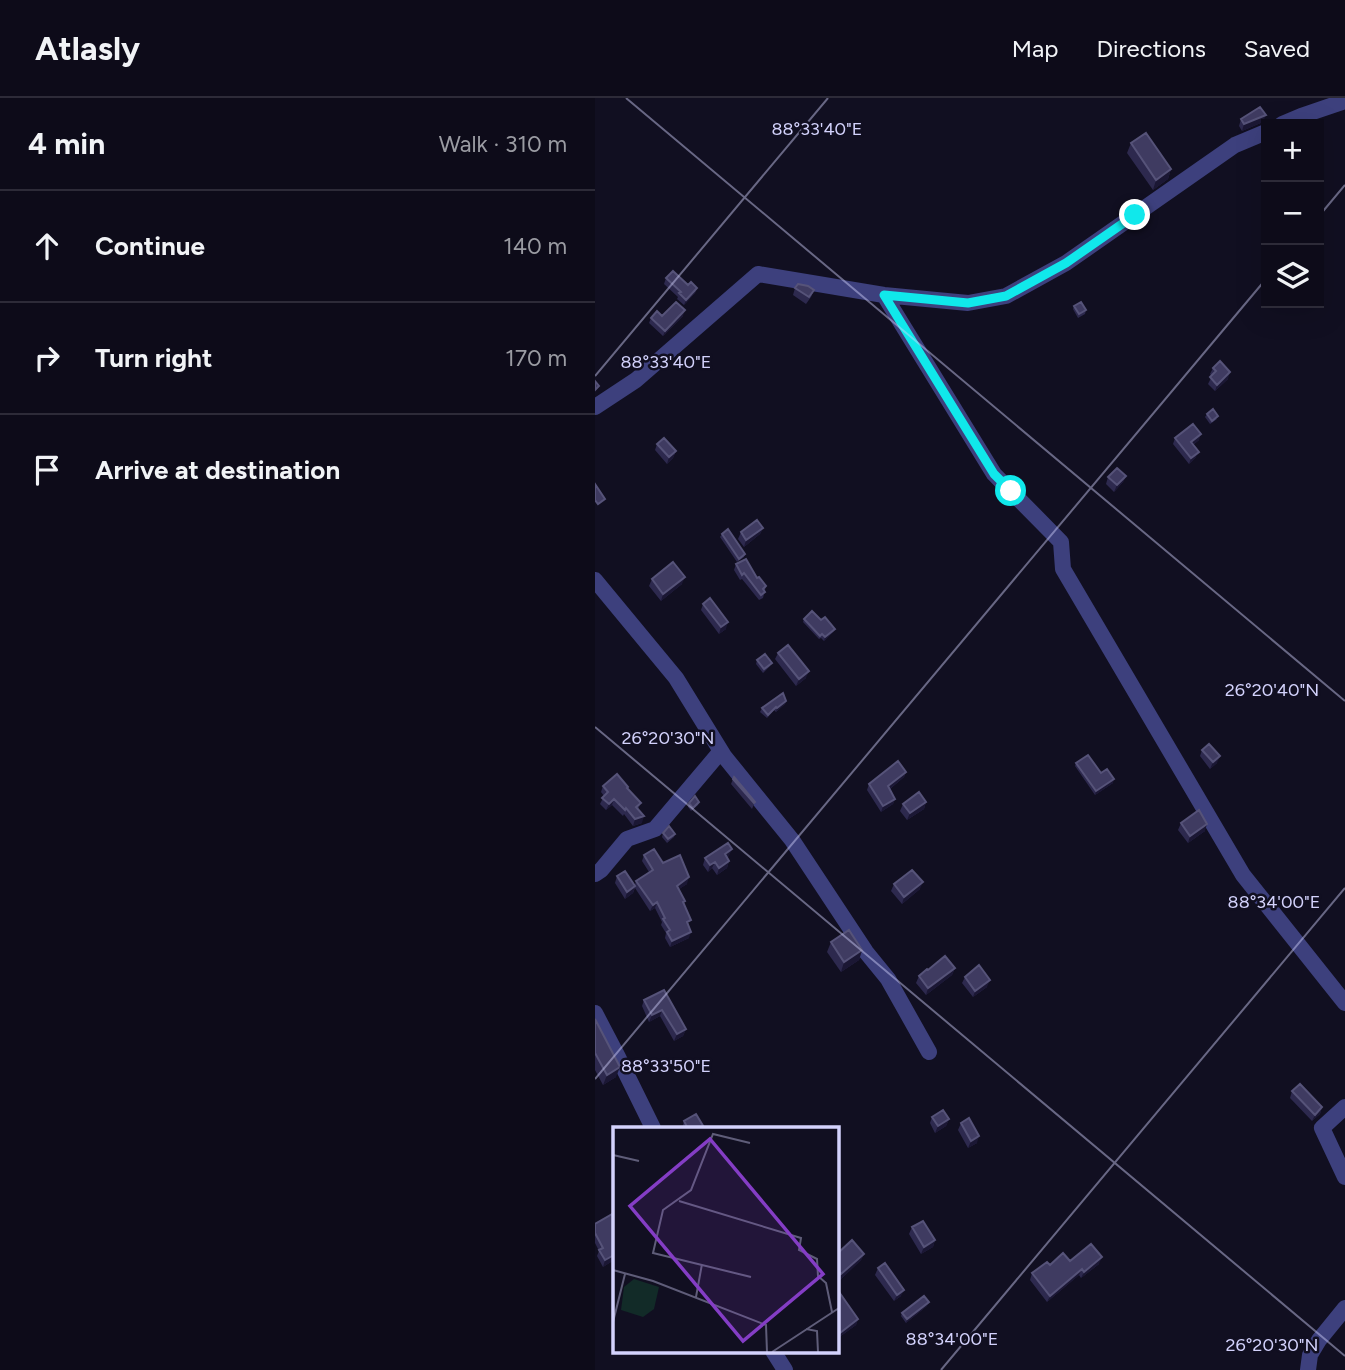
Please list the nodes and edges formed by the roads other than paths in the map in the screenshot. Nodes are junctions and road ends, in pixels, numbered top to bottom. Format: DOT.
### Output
graph roads {
  1 [pos="1345,101"];
  2 [pos="1294,119"];
  3 [pos="1261,134"];
  4 [pos="884,295"];
  5 [pos="595,407"];
  6 [pos="595,580"];
  7 [pos="721,751"];
  8 [pos="595,874"];
  9 [pos="1345,1003"];
  10 [pos="595,1013"];
  11 [pos="929,1052"];
  12 [pos="1345,1107"];
  13 [pos="652,1127"];
  14 [pos="1345,1177"];
  15 [pos="1345,1308"];
  16 [pos="774,1352"];
  17 [pos="785,1370"];
  18 [pos="1308,1370"];
  1 -- 2 [label="street"];
  3 -- 4 [label="street"];
  4 -- 5 [label="street"];
  4 -- 9 [label="street"];
  6 -- 7 [label="street"];
  7 -- 8 [label="street"];
  7 -- 11 [label="street"];
  10 -- 13 [label="street"];
  12 -- 14 [label="street"];
  15 -- 18 [label="street"];
  16 -- 17 [label="street"];
}
